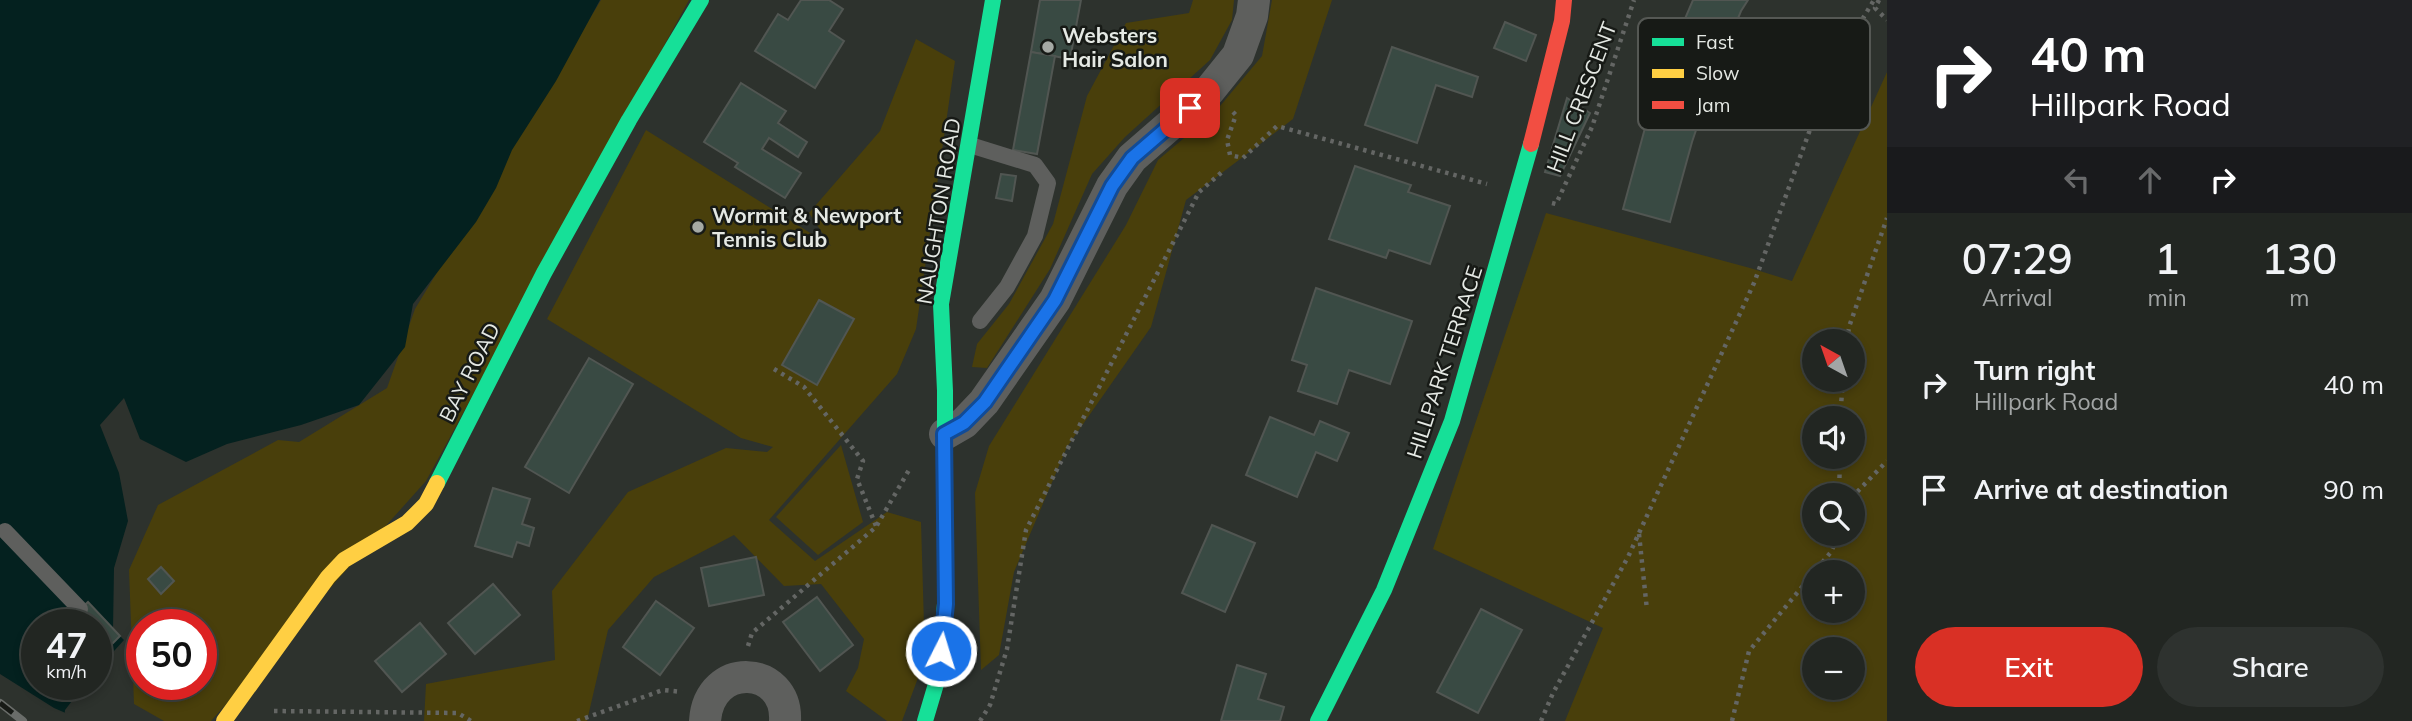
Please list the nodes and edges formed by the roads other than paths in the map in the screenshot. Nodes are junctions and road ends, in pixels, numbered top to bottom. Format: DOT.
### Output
graph roads {
  1 [pos="701,0"];
  2 [pos="993,0"];
  3 [pos="1254,0"];
  4 [pos="1564,0"];
  5 [pos="970,145"];
  6 [pos="980,321"];
  7 [pos="944,434"];
  8 [pos="5,531"];
  9 [pos="80,609"];
  10 [pos="708,708"];
  11 [pos="228,716"];
  12 [pos="785,721"];
  13 [pos="925,721"];
  14 [pos="1318,721"];
  1 -- 11 [label="street, BAY ROAD"];
  2 -- 5 [label="street, NAUGHTON ROAD"];
  3 -- 7 [label="street"];
  4 -- 14 [label="street, HILLPARK TERRACE"];
  5 -- 6 [label="lane"];
  5 -- 7 [label="street, NAUGHTON ROAD"];
  7 -- 13 [label="street, NAUGHTON ROAD"];
  8 -- 9 [label="lane"];
  10 -- 12 [label="street"];
}
